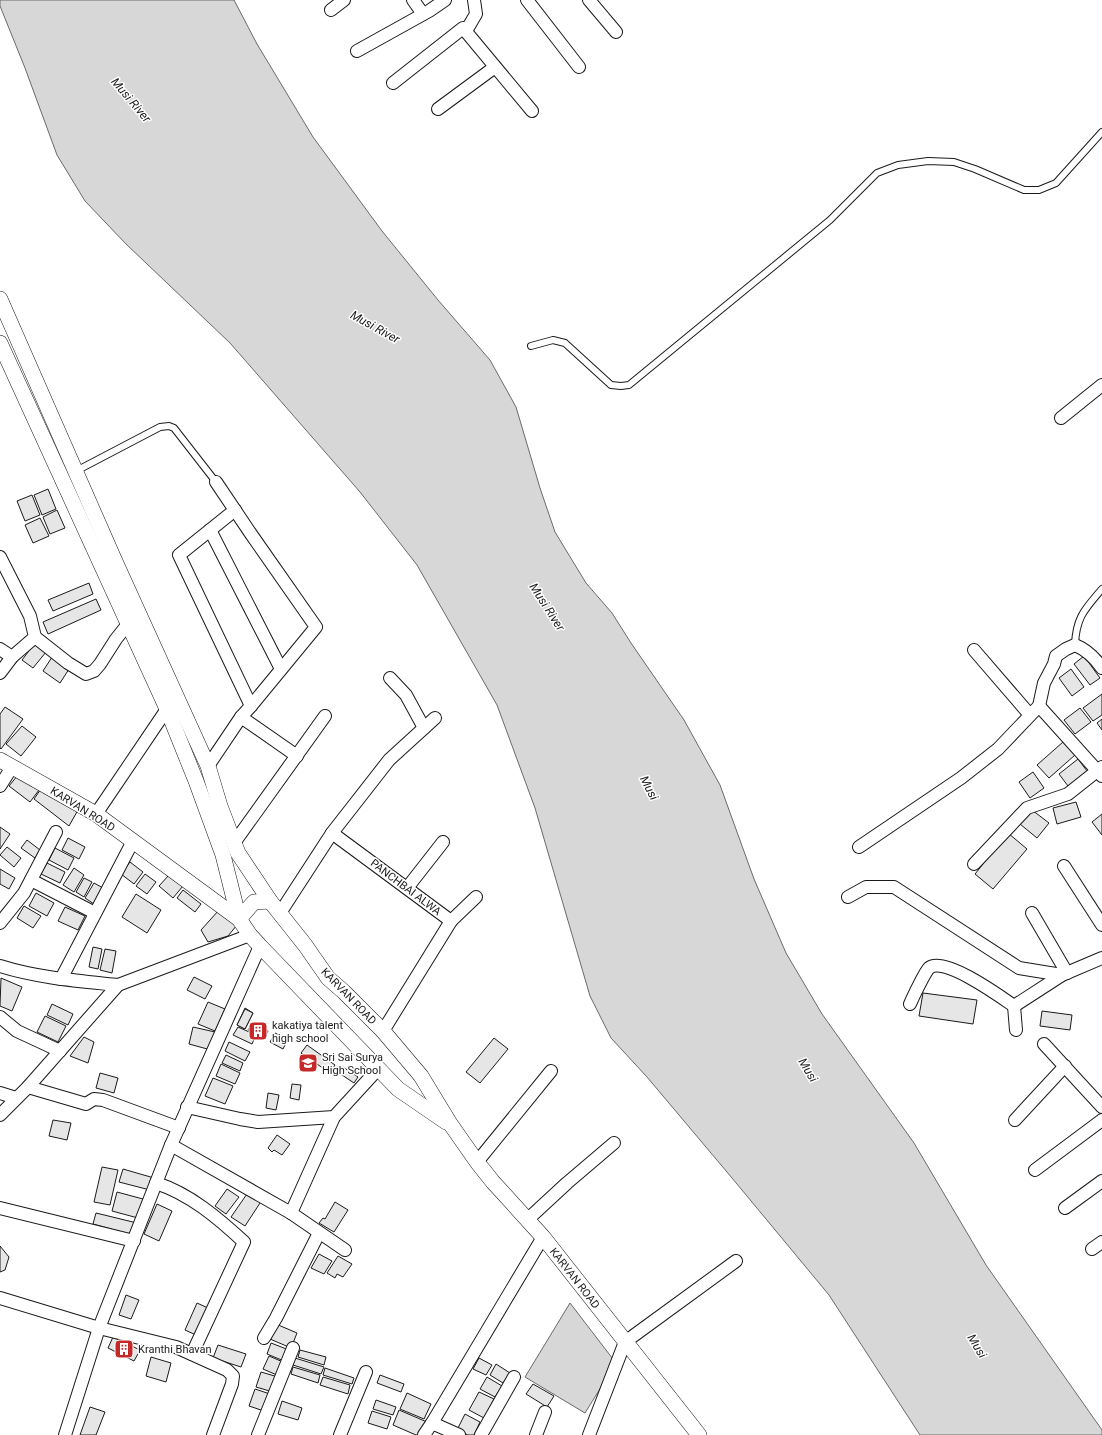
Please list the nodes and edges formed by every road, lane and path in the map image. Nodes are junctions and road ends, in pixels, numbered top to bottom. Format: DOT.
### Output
graph roads {
  1 [pos="344,0"];
  2 [pos="413,0"];
  3 [pos="446,0"];
  4 [pos="474,0"];
  5 [pos="527,0"];
  6 [pos="589,0"];
  7 [pos="331,10"];
  8 [pos="423,14"];
  9 [pos="466,31"];
  10 [pos="616,32"];
  11 [pos="357,51"];
  12 [pos="495,67"];
  13 [pos="579,67"];
  14 [pos="393,83"];
  15 [pos="438,109"];
  16 [pos="532,111"];
  17 [pos="1102,132"];
  18 [pos="0,299"];
  19 [pos="0,343"];
  20 [pos="531,346"];
  21 [pos="1102,384"];
  22 [pos="1061,418"];
  23 [pos="76,471"];
  24 [pos="216,482"];
  25 [pos="235,510"];
  26 [pos="210,530"];
  27 [pos="0,557"];
  28 [pos="1102,590"];
  29 [pos="128,624"];
  30 [pos="35,637"];
  31 [pos="1075,645"];
  32 [pos="0,649"];
  33 [pos="974,650"];
  34 [pos="12,657"];
  35 [pos="1100,661"];
  36 [pos="281,669"];
  37 [pos="0,673"];
  38 [pos="390,678"];
  39 [pos="251,706"];
  40 [pos="1039,706"];
  41 [pos="167,709"];
  42 [pos="1030,715"];
  43 [pos="325,716"];
  44 [pos="241,717"];
  45 [pos="435,718"];
  46 [pos="424,728"];
  47 [pos="297,756"];
  48 [pos="6,764"];
  49 [pos="208,766"];
  50 [pos="1101,771"];
  51 [pos="0,786"];
  52 [pos="96,814"];
  53 [pos="56,832"];
  54 [pos="332,833"];
  55 [pos="133,841"];
  56 [pos="444,842"];
  57 [pos="234,843"];
  58 [pos="859,846"];
  59 [pos="974,864"];
  60 [pos="1064,866"];
  61 [pos="31,880"];
  62 [pos="407,888"];
  63 [pos="848,897"];
  64 [pos="476,898"];
  65 [pos="270,901"];
  66 [pos="95,913"];
  67 [pos="280,913"];
  68 [pos="1032,913"];
  69 [pos="239,919"];
  70 [pos="451,921"];
  71 [pos="0,923"];
  72 [pos="1102,925"];
  73 [pos="255,940"];
  74 [pos="1102,958"];
  75 [pos="0,966"];
  76 [pos="1064,974"];
  77 [pos="61,979"];
  78 [pos="118,985"];
  79 [pos="910,1004"];
  80 [pos="1014,1006"];
  81 [pos="0,1017"];
  82 [pos="1016,1030"];
  83 [pos="383,1031"];
  84 [pos="1044,1044"];
  85 [pos="60,1051"];
  86 [pos="1065,1066"];
  87 [pos="378,1069"];
  88 [pos="551,1071"];
  89 [pos="28,1087"];
  90 [pos="0,1093"];
  91 [pos="16,1098"];
  92 [pos="187,1107"];
  93 [pos="1102,1107"];
  94 [pos="0,1115"];
  95 [pos="334,1117"];
  96 [pos="1015,1120"];
  97 [pos="1102,1120"];
  98 [pos="449,1122"];
  99 [pos="179,1128"];
  100 [pos="614,1143"];
  101 [pos="171,1145"];
  102 [pos="477,1162"];
  103 [pos="1035,1170"];
  104 [pos="1102,1181"];
  105 [pos="156,1183"];
  106 [pos="0,1208"];
  107 [pos="1065,1208"];
  108 [pos="291,1213"];
  109 [pos="528,1220"];
  110 [pos="319,1233"];
  111 [pos="543,1238"];
  112 [pos="134,1241"];
  113 [pos="1102,1242"];
  114 [pos="1092,1249"];
  115 [pos="345,1250"];
  116 [pos="736,1261"];
  117 [pos="0,1298"];
  118 [pos="99,1328"];
  119 [pos="264,1338"];
  120 [pos="625,1342"];
  121 [pos="293,1348"];
  122 [pos="192,1354"];
  123 [pos="366,1372"];
  124 [pos="514,1377"];
  125 [pos="546,1412"];
  126 [pos="432,1423"];
  127 [pos="65,1435"];
  128 [pos="213,1435"];
  129 [pos="258,1435"];
  130 [pos="340,1435"];
  131 [pos="424,1435"];
  132 [pos="459,1435"];
  133 [pos="481,1435"];
  134 [pos="536,1435"];
  135 [pos="589,1435"];
  136 [pos="699,1435"];
  1 -- 7 [label="street"];
  2 -- 8 [label="street"];
  3 -- 8 [label="street"];
  4 -- 9 [label="street"];
  5 -- 13 [label="street"];
  6 -- 10 [label="street"];
  8 -- 11 [label="street"];
  9 -- 12 [label="street"];
  9 -- 14 [label="street"];
  12 -- 15 [label="street"];
  12 -- 16 [label="street"];
  17 -- 20 [label="lane"];
  18 -- 23 [label="street, KARVAN ROAD"];
  19 -- 29 [label="street"];
  21 -- 22 [label="street"];
  23 -- 24 [label="lane"];
  23 -- 49 [label="street, KARVAN ROAD"];
  24 -- 25 [label="street"];
  25 -- 26 [label="street"];
  25 -- 36 [label="street"];
  26 -- 36 [label="street"];
  26 -- 39 [label="street"];
  27 -- 30 [label="street"];
  28 -- 31 [label="lane"];
  29 -- 30 [label="street"];
  29 -- 41 [label="street"];
  30 -- 34 [label="street"];
  31 -- 35 [label="street"];
  31 -- 40 [label="street"];
  32 -- 34 [label="street"];
  33 -- 42 [label="street"];
  34 -- 37 [label="street"];
  36 -- 39 [label="street"];
  38 -- 46 [label="street"];
  39 -- 44 [label="street"];
  40 -- 42 [label="street"];
  40 -- 50 [label="street"];
  41 -- 52 [label="street"];
  41 -- 69 [label="street"];
  42 -- 58 [label="street"];
  43 -- 47 [label="street"];
  44 -- 47 [label="street"];
  44 -- 49 [label="street"];
  45 -- 46 [label="street"];
  46 -- 54 [label="street"];
  47 -- 57 [label="street"];
  48 -- 51 [label="street"];
  48 -- 52 [label="street, KARVAN ROAD"];
  49 -- 57 [label="street, KARVAN ROAD"];
  50 -- 59 [label="street"];
  52 -- 55 [label="street, KARVAN ROAD"];
  53 -- 61 [label="street"];
  54 -- 62 [label="street, PANCHBAI ALWA"];
  54 -- 67 [label="street"];
  55 -- 66 [label="street"];
  55 -- 69 [label="street, KARVAN ROAD"];
  56 -- 62 [label="street"];
  57 -- 65 [label="street, KARVAN ROAD"];
  60 -- 72 [label="street"];
  61 -- 66 [label="street"];
  61 -- 71 [label="street"];
  62 -- 70 [label="street, PANCHBAI ALWA"];
  63 -- 76 [label="street"];
  64 -- 70 [label="street"];
  65 -- 67 [label="street, KARVAN ROAD"];
  65 -- 69 [label="street"];
  66 -- 77 [label="street"];
  67 -- 83 [label="street, KARVAN ROAD"];
  68 -- 76 [label="street"];
  69 -- 73 [label="street, KARVAN ROAD"];
  70 -- 83 [label="street, PANCHBAI ALWA"];
  73 -- 78 [label="street"];
  73 -- 87 [label="street, KARVAN ROAD"];
  73 -- 92 [label="street"];
  74 -- 76 [label="street"];
  75 -- 77 [label="street"];
  76 -- 80 [label="street"];
  77 -- 78 [label="street"];
  78 -- 85 [label="street"];
  79 -- 80 [label="street"];
  80 -- 82 [label="street"];
  81 -- 85 [label="street"];
  83 -- 98 [label="street, KARVAN ROAD"];
  84 -- 86 [label="street"];
  85 -- 89 [label="street"];
  86 -- 93 [label="street"];
  86 -- 96 [label="street"];
  87 -- 95 [label="street"];
  87 -- 98 [label="street, KARVAN ROAD"];
  88 -- 102 [label="street"];
  89 -- 91 [label="street"];
  89 -- 99 [label="street"];
  90 -- 91 [label="street"];
  91 -- 94 [label="street"];
  92 -- 95 [label="street"];
  92 -- 99 [label="street"];
  95 -- 108 [label="street"];
  97 -- 103 [label="street"];
  98 -- 102 [label="street, KARVAN ROAD"];
  99 -- 101 [label="street"];
  100 -- 109 [label="street"];
  101 -- 105 [label="street"];
  101 -- 108 [label="street"];
  102 -- 109 [label="street, KARVAN ROAD"];
  104 -- 107 [label="street"];
  105 -- 112 [label="street"];
  105 -- 122 [label="street"];
  106 -- 112 [label="street"];
  108 -- 110 [label="street"];
  109 -- 111 [label="street, KARVAN ROAD"];
  110 -- 115 [label="street"];
  110 -- 119 [label="street"];
  111 -- 120 [label="street, KARVAN ROAD"];
  111 -- 126 [label="street"];
  112 -- 118 [label="street"];
  113 -- 114 [label="street"];
  116 -- 120 [label="street"];
  117 -- 118 [label="street"];
  118 -- 122 [label="street"];
  118 -- 127 [label="street"];
  120 -- 135 [label="street"];
  120 -- 136 [label="street, KARVAN ROAD"];
  121 -- 129 [label="street"];
  122 -- 128 [label="street"];
  123 -- 130 [label="street"];
  124 -- 133 [label="street"];
  125 -- 134 [label="street"];
  126 -- 131 [label="street"];
  126 -- 132 [label="street"];
}
